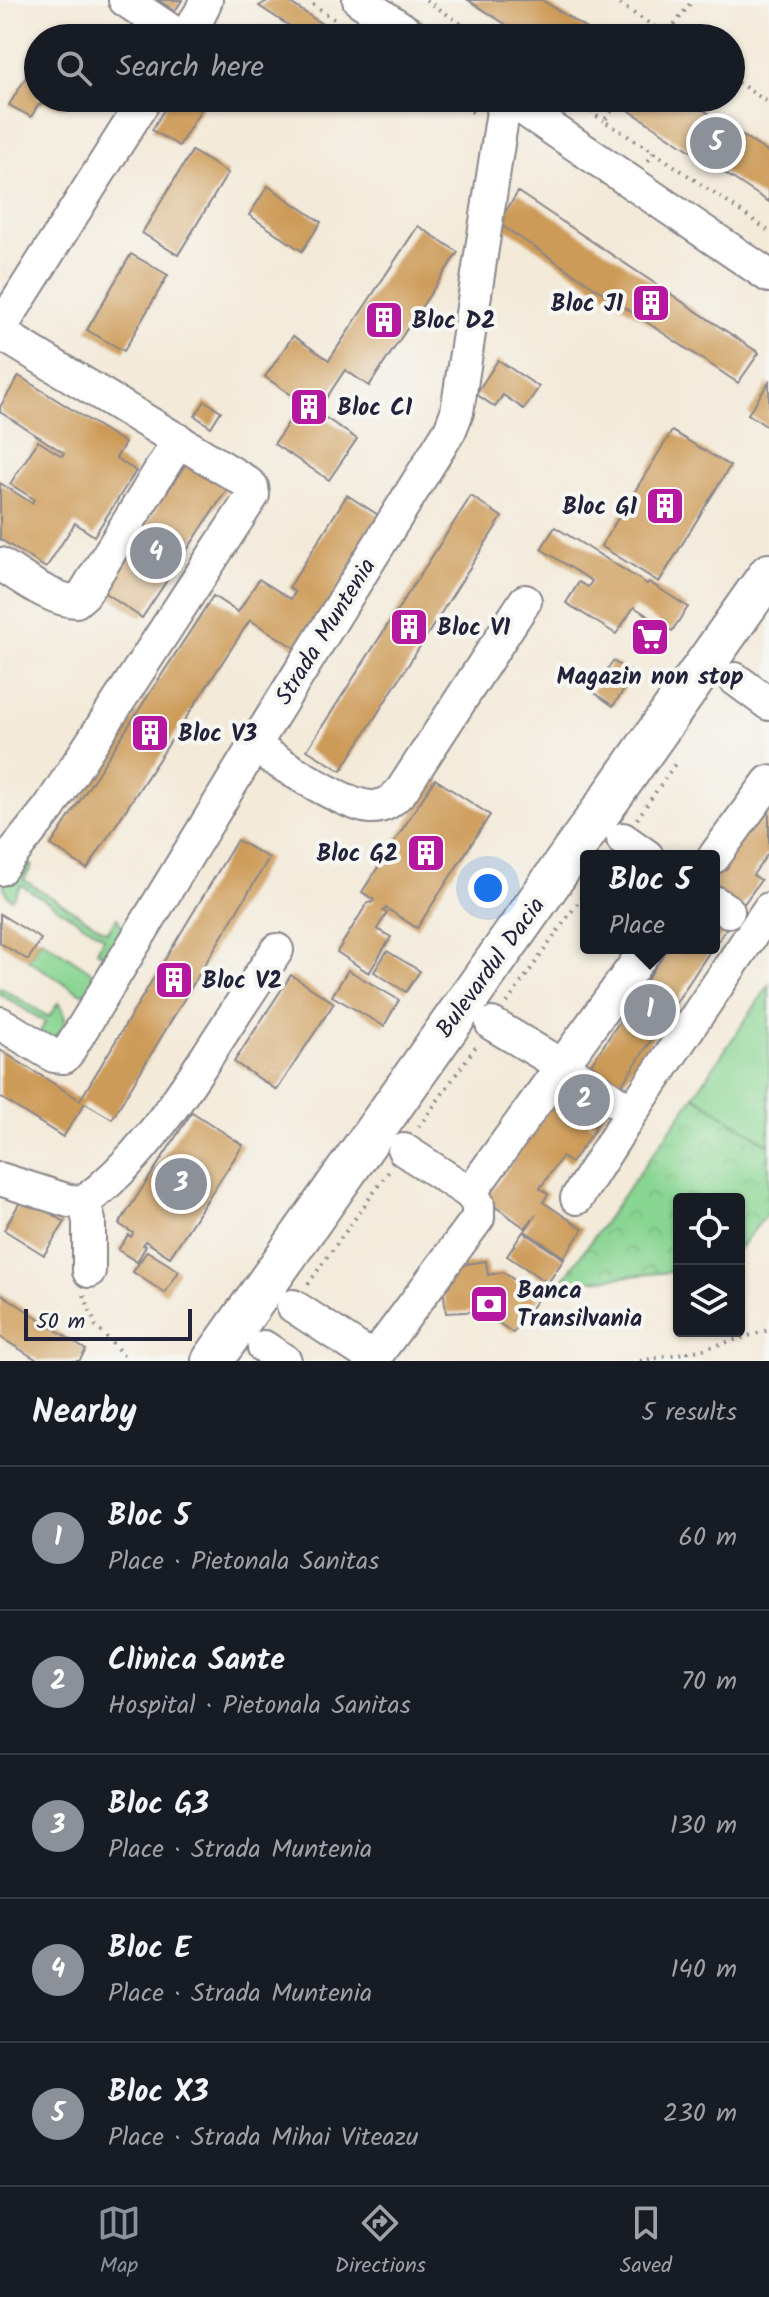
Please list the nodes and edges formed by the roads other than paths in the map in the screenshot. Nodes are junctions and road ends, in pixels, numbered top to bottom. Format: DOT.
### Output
graph roads {
  1 [pos="125,0"];
  2 [pos="230,0"];
  3 [pos="359,0"];
  4 [pos="193,22"];
  5 [pos="395,24"];
  6 [pos="137,112"];
  7 [pos="504,112"];
  8 [pos="527,112"];
  9 [pos="769,276"];
  10 [pos="0,331"];
  11 [pos="179,440"];
  12 [pos="0,564"];
  13 [pos="769,574"];
  14 [pos="525,601"];
  15 [pos="735,679"];
  16 [pos="769,704"];
  17 [pos="254,746"];
  18 [pos="769,782"];
  19 [pos="719,850"];
  20 [pos="0,869"];
  21 [pos="769,909"];
  22 [pos="277,950"];
  23 [pos="643,954"];
  24 [pos="0,1023"];
  25 [pos="492,1024"];
  26 [pos="561,1065"];
  27 [pos="617,1102"];
  28 [pos="404,1150"];
  29 [pos="0,1179"];
  30 [pos="470,1193"];
  31 [pos="577,1198"];
  32 [pos="84,1202"];
  33 [pos="89,1271"];
  34 [pos="293,1306"];
  35 [pos="373,1360"];
  36 [pos="212,1361"];
  1 -- 4 [label="street"];
  2 -- 4 [label="street"];
  3 -- 5 [label="street"];
  6 -- 10 [label="street"];
  7 -- 17 [label="street, Strada Muntenia"];
  8 -- 9 [label="street"];
  10 -- 11 [label="street"];
  11 -- 12 [label="street"];
  11 -- 20 [label="street"];
  13 -- 36 [label="main road, Bulevardul Dacia"];
  14 -- 17 [label="street"];
  15 -- 16 [label="street"];
  17 -- 24 [label="street, Strada Muntenia"];
  18 -- 19 [label="street"];
  21 -- 31 [label="street"];
  22 -- 32 [label="street"];
  23 -- 26 [label="street"];
  25 -- 26 [label="street"];
  26 -- 27 [label="street"];
  26 -- 30 [label="street"];
  28 -- 30 [label="street"];
  29 -- 32 [label="street"];
  30 -- 35 [label="street"];
  32 -- 33 [label="street"];
  34 -- 35 [label="street"];
}
